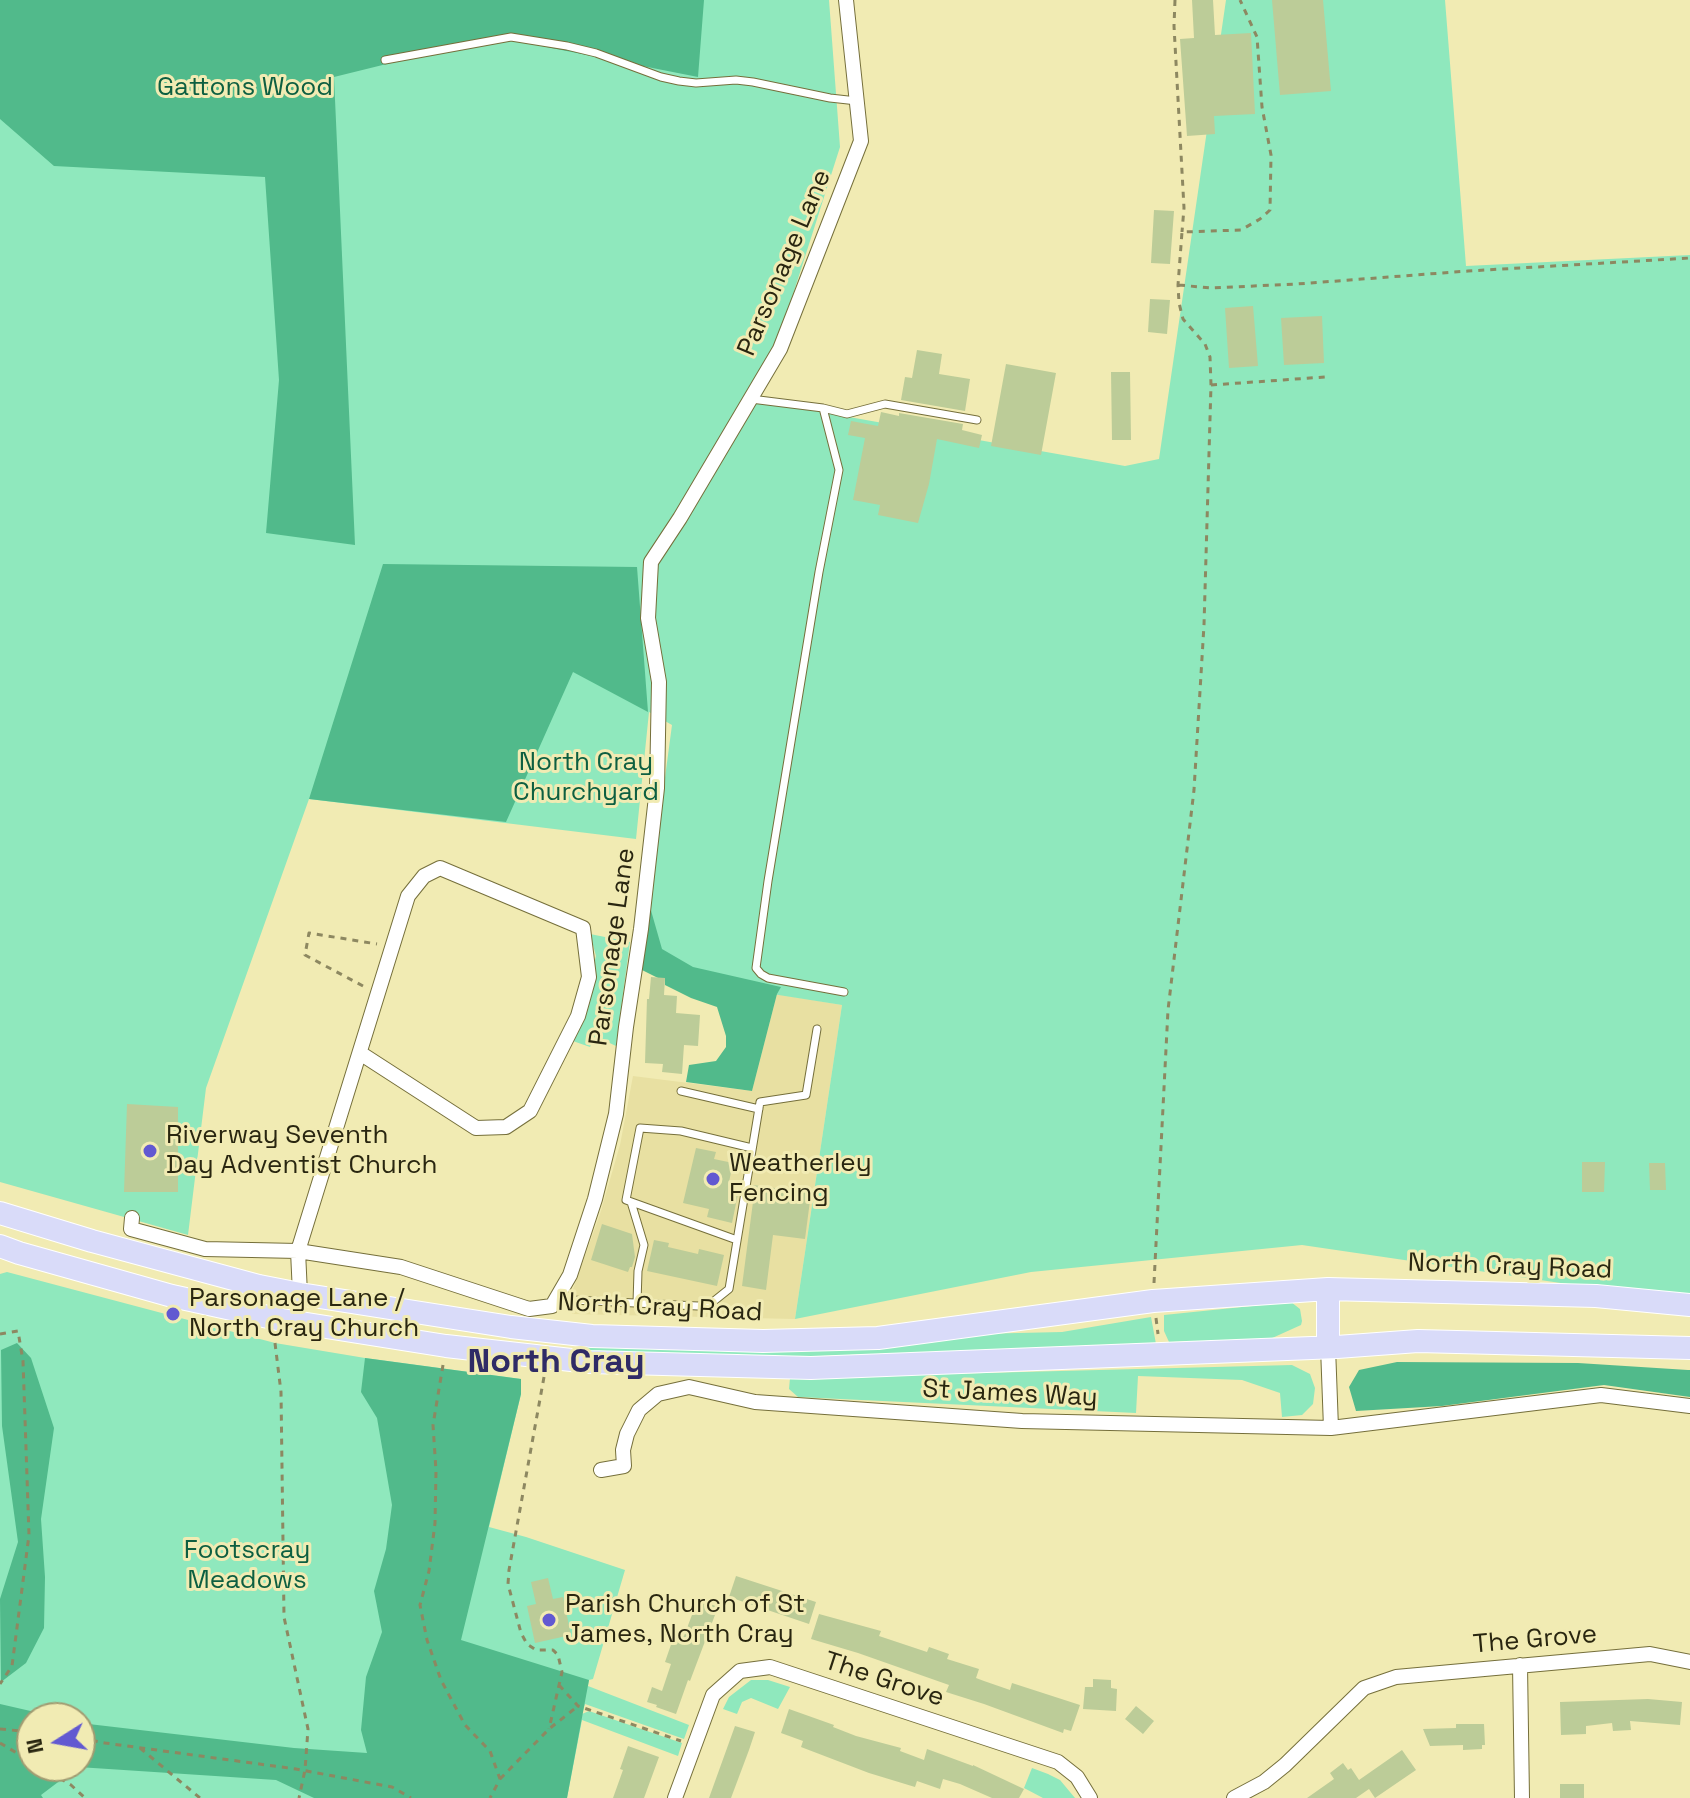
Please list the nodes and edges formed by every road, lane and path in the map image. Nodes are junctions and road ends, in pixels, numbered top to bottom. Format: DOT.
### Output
graph roads {
  1 [pos="846,0"];
  2 [pos="1175,0"];
  3 [pos="1240,0"];
  4 [pos="385,60"];
  5 [pos="857,101"];
  6 [pos="1182,232"];
  7 [pos="1690,258"];
  8 [pos="1178,285"];
  9 [pos="1325,377"];
  10 [pos="1211,385"];
  11 [pos="751,399"];
  12 [pos="823,408"];
  13 [pos="977,420"];
  14 [pos="392,946"];
  15 [pos="844,992"];
  16 [pos="377,993"];
  17 [pos="578,1016"];
  18 [pos="626,1027"];
  19 [pos="817,1029"];
  20 [pos="360,1053"];
  21 [pos="681,1091"];
  22 [pos="759,1109"];
  23 [pos="752,1148"];
  24 [pos="631,1202"];
  25 [pos="0,1213"];
  26 [pos="132,1218"];
  27 [pos="737,1240"];
  28 [pos="298,1251"];
  29 [pos="6,1253"];
  30 [pos="1328,1289"];
  31 [pos="300,1294"];
  32 [pos="554,1301"];
  33 [pos="1153,1301"];
  34 [pos="637,1303"];
  35 [pos="1690,1305"];
  36 [pos="0,1334"];
  37 [pos="275,1343"];
  38 [pos="1328,1347"];
  39 [pos="1690,1348"];
  40 [pos="1161,1354"];
  41 [pos="443,1365"];
  42 [pos="544,1377"];
  43 [pos="1690,1406"];
  44 [pos="1331,1428"];
  45 [pos="601,1470"];
  46 [pos="1690,1662"];
  47 [pos="1520,1665"];
  48 [pos="0,1684"];
  49 [pos="559,1685"];
  50 [pos="578,1706"];
  51 [pos="549,1729"];
  52 [pos="96,1741"];
  53 [pos="684,1742"];
  54 [pos="140,1748"];
  55 [pos="305,1770"];
  56 [pos="500,1779"];
  57 [pos="66,1782"];
  58 [pos="85,1798"];
  59 [pos="200,1798"];
  60 [pos="299,1798"];
  61 [pos="411,1798"];
  62 [pos="490,1798"];
  63 [pos="675,1798"];
  64 [pos="1090,1798"];
  65 [pos="1234,1798"];
  66 [pos="1522,1798"];
  1 -- 5 [label="street, Parsonage Lane"];
  2 -- 6 [label="path"];
  3 -- 6 [label="path"];
  4 -- 5 [label="lane"];
  5 -- 11 [label="street, Parsonage Lane"];
  6 -- 8 [label="path"];
  7 -- 8 [label="path"];
  8 -- 10 [label="path"];
  9 -- 10 [label="path"];
  10 -- 33 [label="path"];
  11 -- 12 [label="lane"];
  11 -- 18 [label="street, Parsonage Lane"];
  12 -- 13 [label="lane"];
  12 -- 15 [label="lane"];
  14 -- 16 [label="street"];
  14 -- 16 [label="path"];
  14 -- 17 [label="street"];
  16 -- 20 [label="street"];
  17 -- 18 [label="path"];
  17 -- 20 [label="street"];
  18 -- 32 [label="street, Parsonage Lane"];
  19 -- 22 [label="lane"];
  20 -- 28 [label="street"];
  21 -- 22 [label="lane"];
  22 -- 23 [label="lane"];
  23 -- 24 [label="lane"];
  23 -- 27 [label="lane"];
  24 -- 27 [label="lane"];
  24 -- 34 [label="lane"];
  25 -- 31 [label="main road, North Cray Road"];
  26 -- 28 [label="street"];
  27 -- 34 [label="lane"];
  28 -- 31 [label="street"];
  28 -- 32 [label="street"];
  29 -- 40 [label="main road, North Cray Road"];
  30 -- 33 [label="main road, North Cray Road"];
  30 -- 35 [label="main road, North Cray Road"];
  30 -- 38 [label="main road"];
  31 -- 33 [label="main road, North Cray Road"];
  32 -- 34 [label="lane"];
  33 -- 40 [label="path"];
  36 -- 48 [label="path"];
  37 -- 55 [label="path"];
  38 -- 39 [label="main road, North Cray Road"];
  38 -- 40 [label="main road, North Cray Road"];
  38 -- 44 [label="street"];
  41 -- 56 [label="path"];
  42 -- 49 [label="path"];
  43 -- 44 [label="street, St James Way"];
  44 -- 45 [label="street, St James Way"];
  46 -- 47 [label="street, The Grove"];
  47 -- 65 [label="street, The Grove"];
  47 -- 66 [label="street"];
  49 -- 50 [label="path"];
  49 -- 51 [label="path"];
  50 -- 51 [label="path"];
  50 -- 53 [label="path"];
  51 -- 56 [label="path"];
  52 -- 54 [label="path"];
  54 -- 55 [label="path"];
  54 -- 59 [label="path"];
  55 -- 60 [label="path"];
  55 -- 61 [label="path"];
  56 -- 62 [label="path"];
  57 -- 58 [label="path"];
  63 -- 64 [label="street, The Grove"];
}
